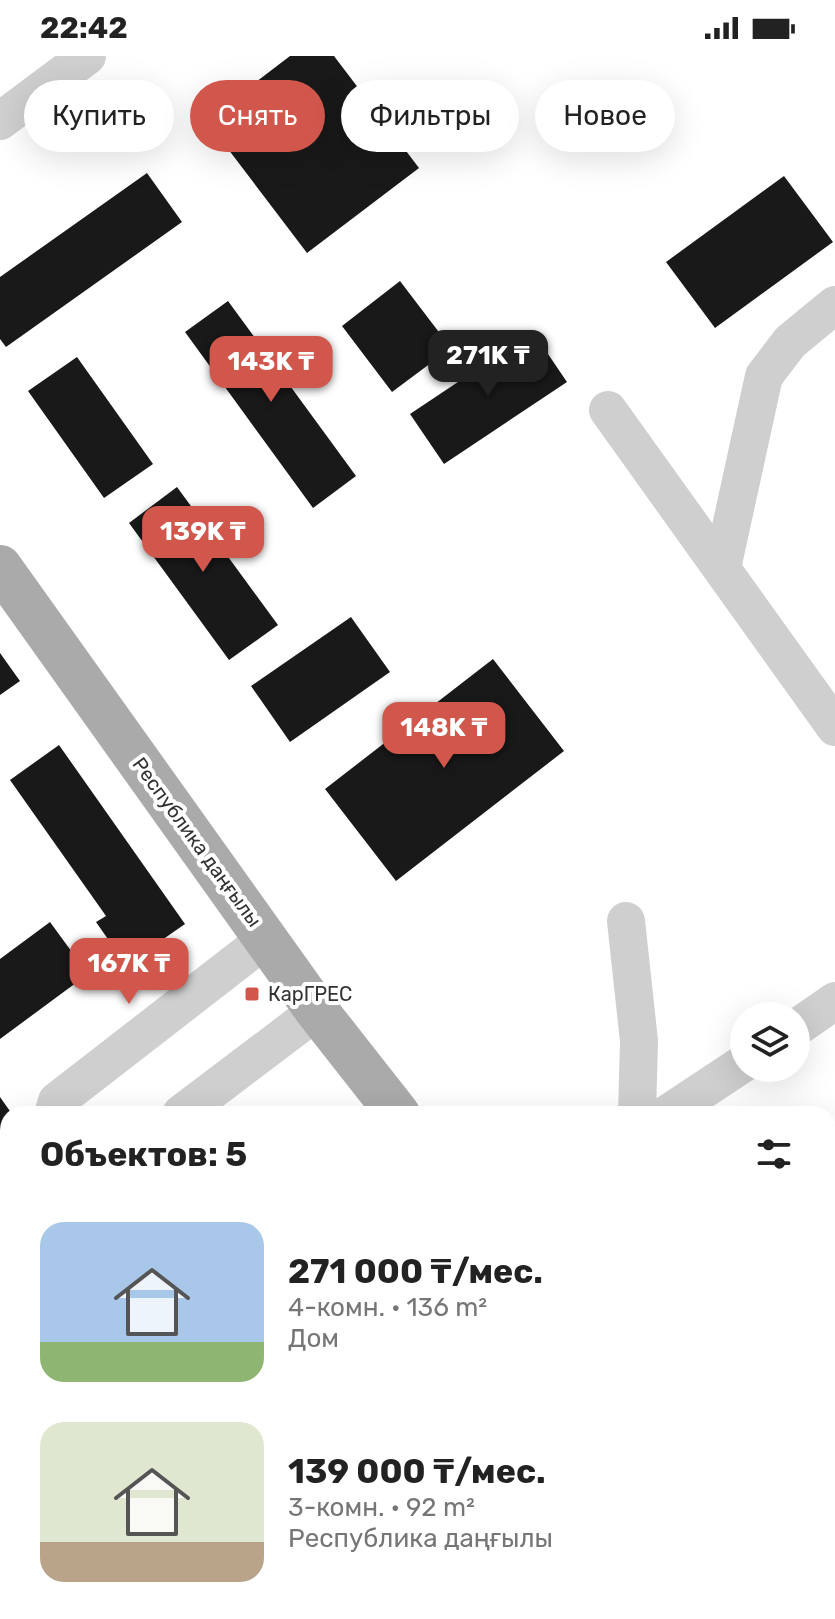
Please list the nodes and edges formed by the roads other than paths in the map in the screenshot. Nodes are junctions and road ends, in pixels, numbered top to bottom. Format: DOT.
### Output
graph roads {
  1 [pos="87,56"];
  2 [pos="0,121"];
  3 [pos="835,305"];
  4 [pos="608,410"];
  5 [pos="0,567"];
  6 [pos="722,568"];
  7 [pos="835,727"];
  8 [pos="626,921"];
  9 [pos="266,939"];
  10 [pos="835,1001"];
  11 [pos="317,1011"];
  12 [pos="810,1018"];
  13 [pos="730,1072"];
  14 [pos="55,1106"];
  15 [pos="192,1106"];
  16 [pos="392,1106"];
  17 [pos="637,1106"];
  18 [pos="679,1106"];
  1 -- 2 [label="street"];
  3 -- 6 [label="street"];
  4 -- 6 [label="street"];
  5 -- 9 [label="main road, Республика даңғылы"];
  6 -- 7 [label="street"];
  8 -- 17 [label="street"];
  9 -- 11 [label="main road, Республика даңғылы"];
  9 -- 14 [label="street"];
  10 -- 12 [label="street"];
  11 -- 15 [label="street"];
  11 -- 16 [label="main road, Республика даңғылы"];
  13 -- 18 [label="street"];
}
